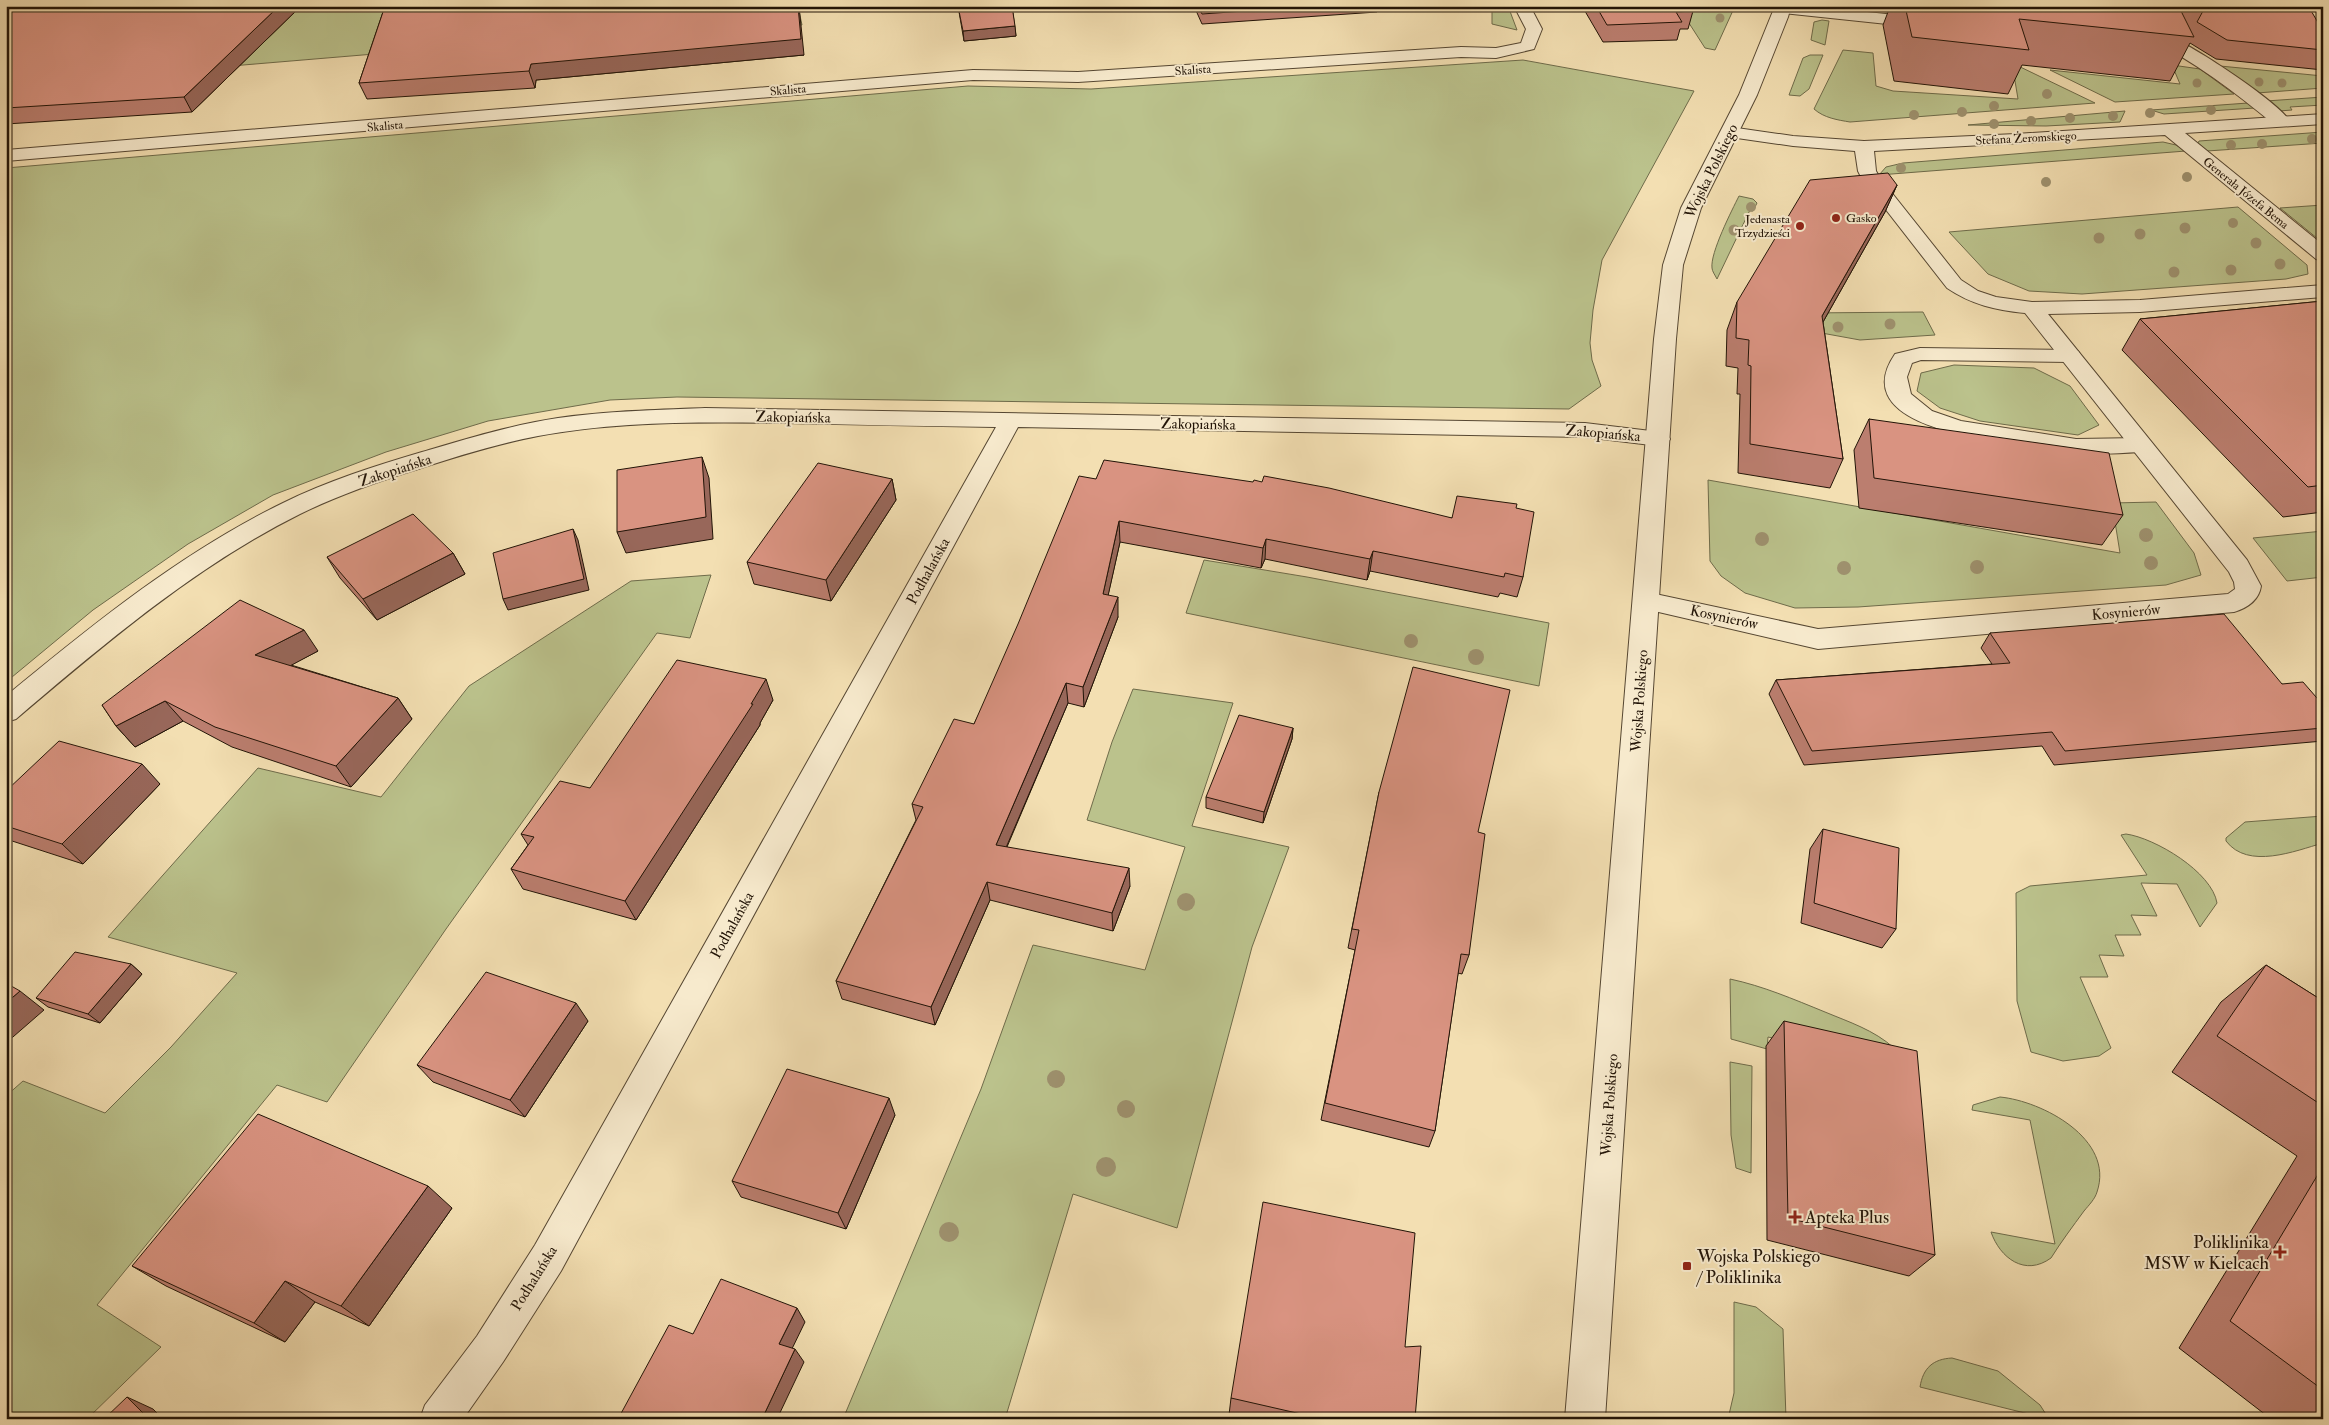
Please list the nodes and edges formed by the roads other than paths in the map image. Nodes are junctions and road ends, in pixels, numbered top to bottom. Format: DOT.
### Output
graph roads {
  1 [pos="1522,6"];
  2 [pos="1947,6"];
  3 [pos="1782,7"];
  4 [pos="1944,25"];
  5 [pos="1962,27"];
  6 [pos="2141,31"];
  7 [pos="2323,119"];
  8 [pos="2282,122"];
  9 [pos="2169,129"];
  10 [pos="1730,132"];
  11 [pos="1864,146"];
  12 [pos="6,156"];
  13 [pos="2323,255"];
  14 [pos="2323,291"];
  15 [pos="2032,308"];
  16 [pos="2070,356"];
  17 [pos="1010,422"];
  18 [pos="1659,439"];
  19 [pos="2142,445"];
  20 [pos="1646,601"];
  21 [pos="6,712"];
  22 [pos="439,1419"];
  23 [pos="1585,1419"];
  1 -- 12 [label="street, Skalista"];
  2 -- 4 [label="street"];
  3 -- 4 [label="street"];
  3 -- 10 [label="street, Wojska Polskiego"];
  4 -- 5 [label="street"];
  6 -- 8 [label="street"];
  7 -- 8 [label="street, Stefana Żeromskiego"];
  8 -- 9 [label="street, Stefana Żeromskiego"];
  9 -- 11 [label="street, Stefana Żeromskiego"];
  9 -- 13 [label="street, Generała Józefa Bema"];
  10 -- 11 [label="street, Stefana Żeromskiego"];
  10 -- 18 [label="street, Wojska Polskiego"];
  11 -- 15 [label="street"];
  14 -- 15 [label="street"];
  15 -- 16 [label="street, Kosynierów"];
  16 -- 19 [label="street, Kosynierów"];
  16 -- 19 [label="street"];
  17 -- 18 [label="street, Zakopiańska"];
  17 -- 21 [label="street, Zakopiańska"];
  17 -- 22 [label="street, Podhalańska"];
  18 -- 20 [label="street, Wojska Polskiego"];
  19 -- 20 [label="street, Kosynierów"];
  20 -- 23 [label="street, Wojska Polskiego"];
}
